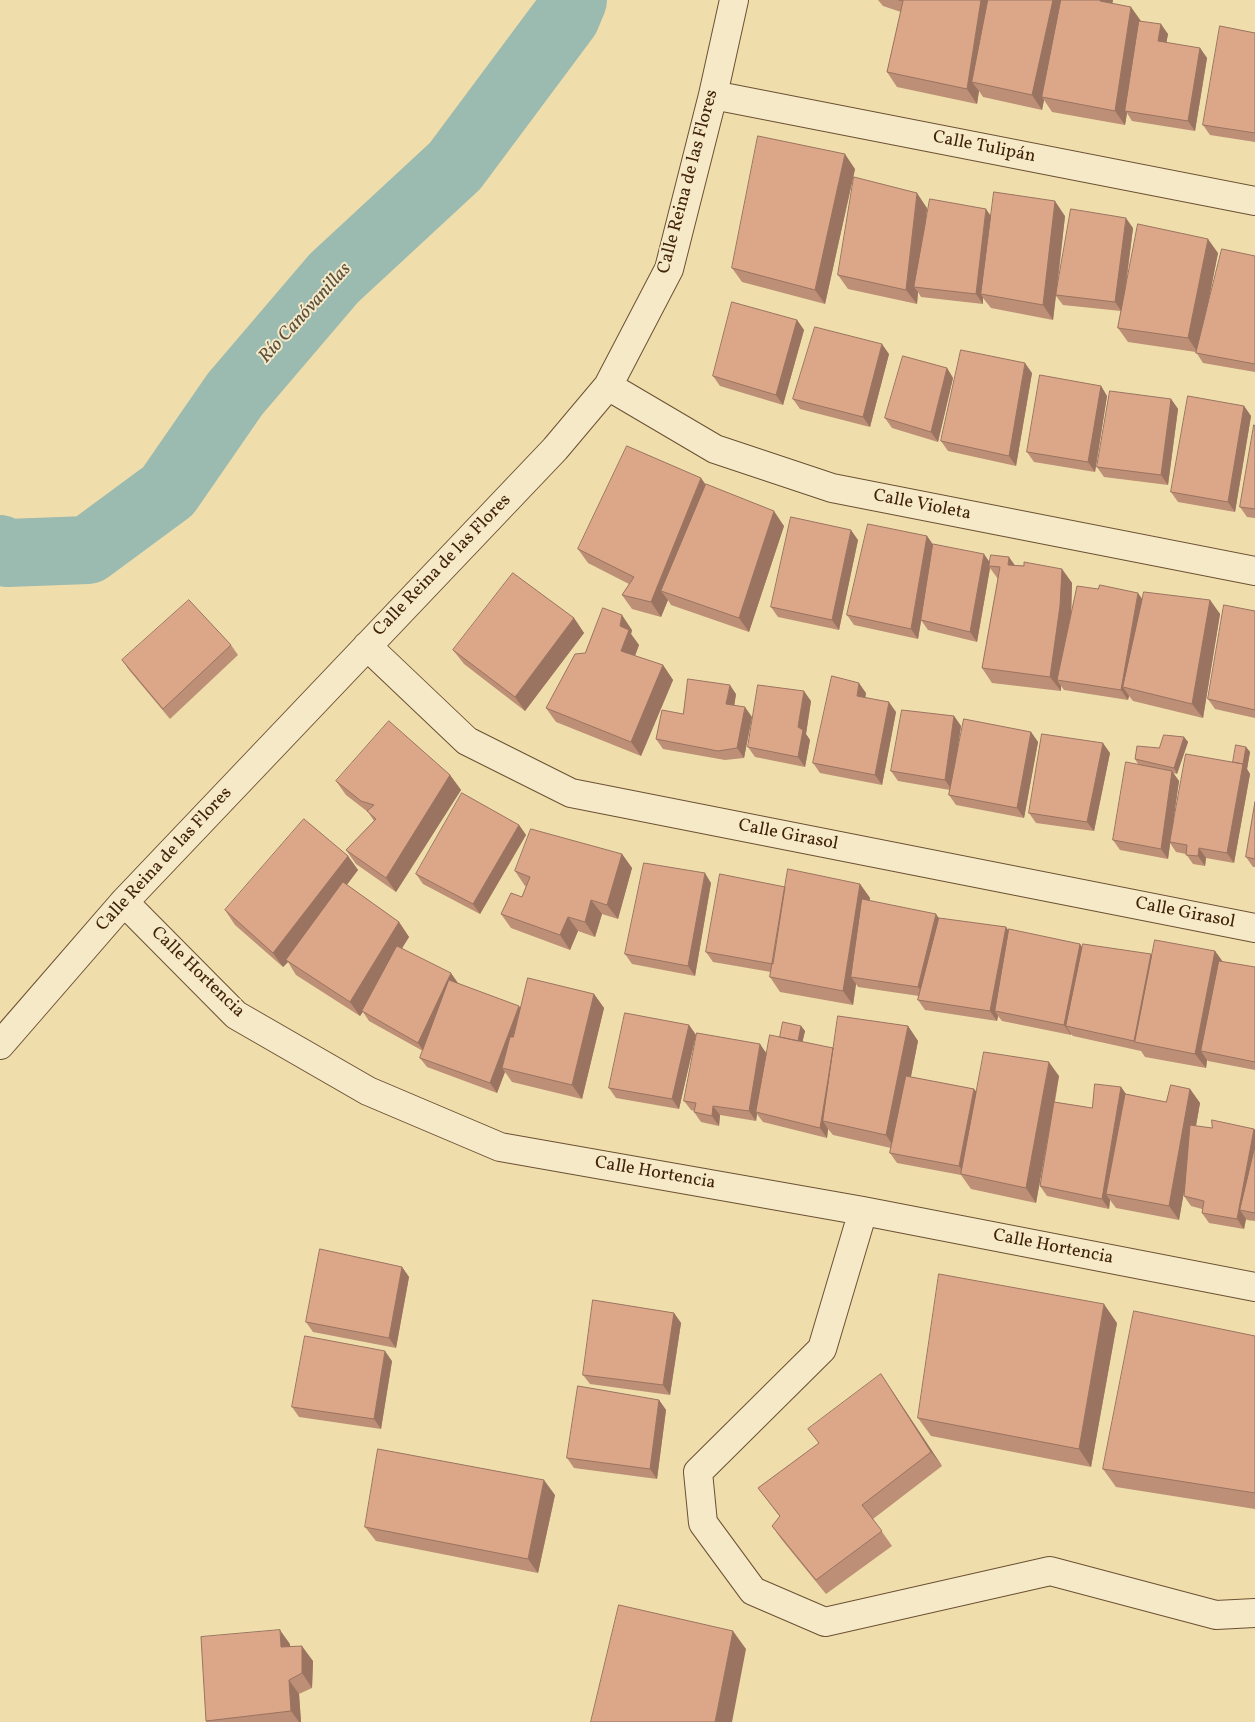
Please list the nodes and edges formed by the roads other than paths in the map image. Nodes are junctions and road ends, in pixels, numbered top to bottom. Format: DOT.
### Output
graph roads {
  1 [pos="734,0"];
  2 [pos="713,95"];
  3 [pos="1255,201"];
  4 [pos="608,386"];
  5 [pos="1255,571"];
  6 [pos="367,646"];
  7 [pos="124,902"];
  8 [pos="1255,928"];
  9 [pos="0,1045"];
  10 [pos="863,1211"];
  11 [pos="1255,1287"];
  12 [pos="1255,1613"];
  1 -- 2 [label="street, Calle Reina de las Flores"];
  2 -- 3 [label="street, Calle Tulipán"];
  2 -- 4 [label="street, Calle Reina de las Flores"];
  4 -- 5 [label="street, Calle Violeta"];
  4 -- 6 [label="street, Calle Reina de las Flores"];
  6 -- 7 [label="street, Calle Reina de las Flores"];
  6 -- 8 [label="street, Calle Girasol"];
  7 -- 9 [label="street, Calle Reina de las Flores"];
  7 -- 10 [label="street, Calle Hortencia"];
  10 -- 11 [label="street, Calle Hortencia"];
  10 -- 12 [label="street"];
}
